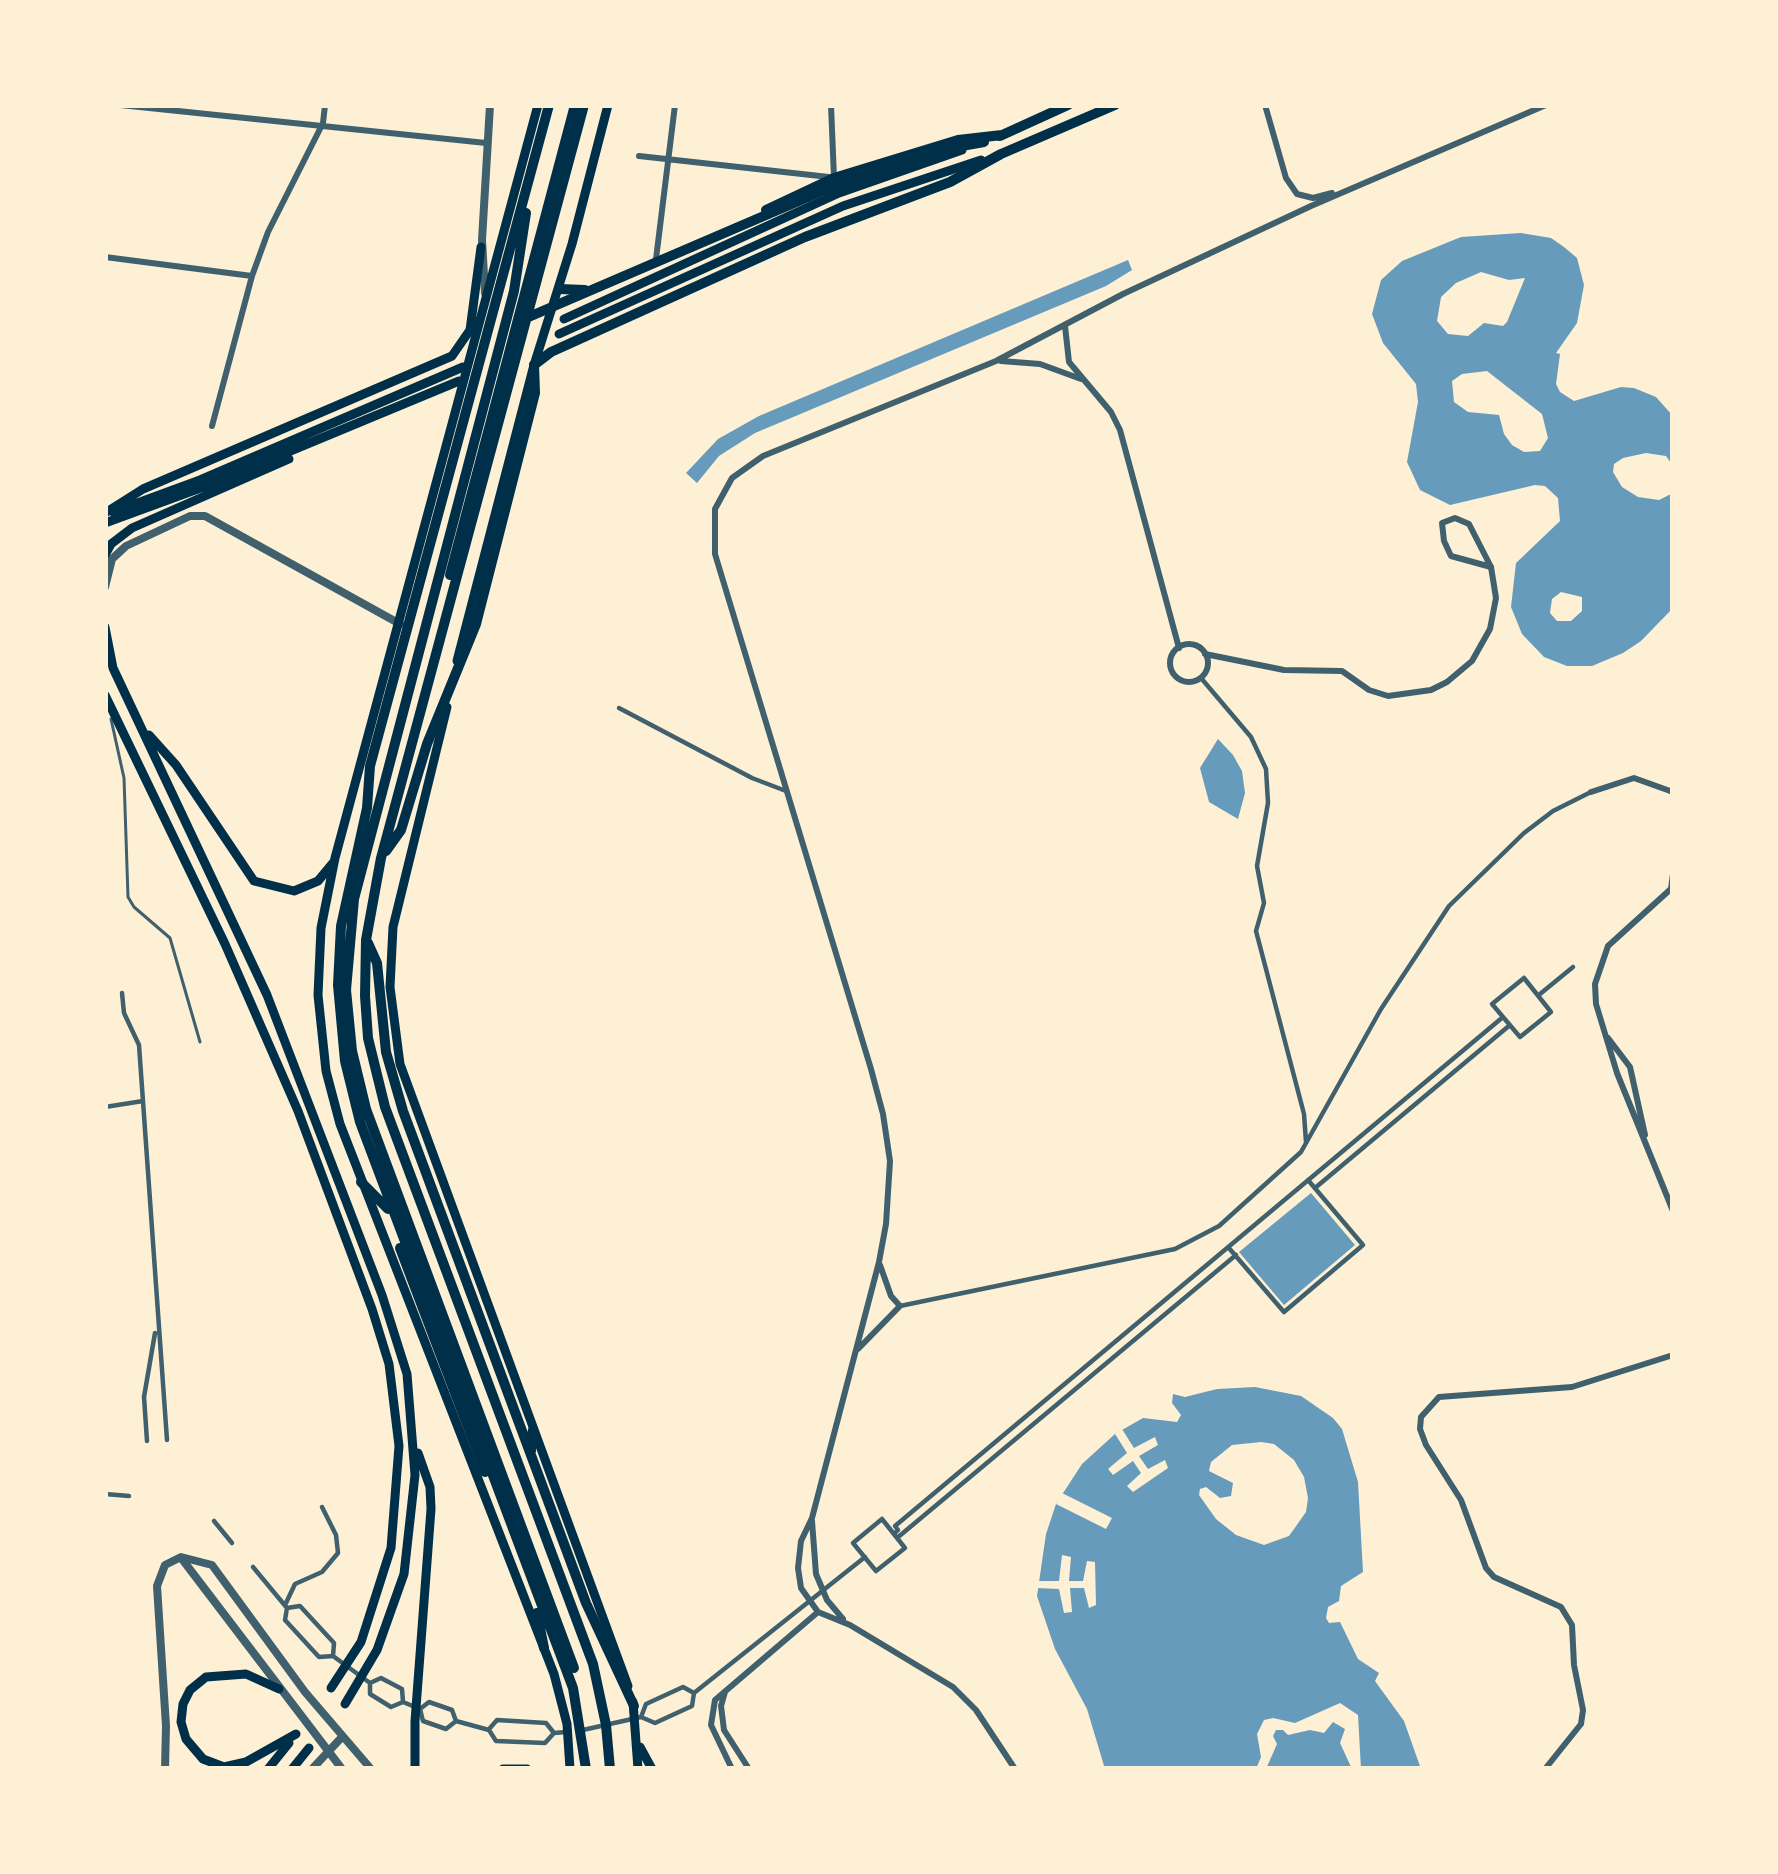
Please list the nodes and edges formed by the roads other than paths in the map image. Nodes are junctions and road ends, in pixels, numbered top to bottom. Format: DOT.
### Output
graph roads {
  1 [pos="119,105"];
  2 [pos="325,105"];
  3 [pos="490,105"];
  4 [pos="538,105"];
  5 [pos="552,105"];
  6 [pos="580,105"];
  7 [pos="608,105"];
  8 [pos="675,105"];
  9 [pos="831,105"];
  10 [pos="1048,105"];
  11 [pos="1068,105"];
  12 [pos="1114,105"];
  13 [pos="1264,105"];
  14 [pos="1546,105"];
  15 [pos="1041,118"];
  16 [pos="323,123"];
  17 [pos="1002,135"];
  18 [pos="984,142"];
  19 [pos="486,143"];
  20 [pos="1001,154"];
  21 [pos="639,156"];
  22 [pos="668,159"];
  23 [pos="835,183"];
  24 [pos="1352,188"];
  25 [pos="482,247"];
  26 [pos="105,257"];
  27 [pos="656,259"];
  28 [pos="252,276"];
  29 [pos="559,289"];
  30 [pos="487,307"];
  31 [pos="564,319"];
  32 [pos="1065,326"];
  33 [pos="559,334"];
  34 [pos="996,361"];
  35 [pos="534,365"];
  36 [pos="463,367"];
  37 [pos="1084,380"];
  38 [pos="459,381"];
  39 [pos="366,422"];
  40 [pos="212,426"];
  41 [pos="105,516"];
  42 [pos="105,555"];
  43 [pos="1491,567"];
  44 [pos="419,585"];
  45 [pos="105,587"];
  46 [pos="400,624"];
  47 [pos="105,627"];
  48 [pos="1179,647"];
  49 [pos="1205,654"];
  50 [pos="1201,678"];
  51 [pos="383,684"];
  52 [pos="107,700"];
  53 [pos="620,708"];
  54 [pos="142,728"];
  55 [pos="1592,792"];
  56 [pos="1673,792"];
  57 [pos="790,793"];
  58 [pos="376,808"];
  59 [pos="335,858"];
  60 [pos="381,858"];
  61 [pos="1673,874"];
  62 [pos="1672,888"];
  63 [pos="366,940"];
  64 [pos="1573,967"];
  65 [pos="122,993"];
  66 [pos="1538,995"];
  67 [pos="1503,1017"];
  68 [pos="347,1022"];
  69 [pos="1510,1025"];
  70 [pos="1606,1035"];
  71 [pos="200,1042"];
  72 [pos="143,1101"];
  73 [pos="105,1107"];
  74 [pos="1646,1138"];
  75 [pos="1306,1142"];
  76 [pos="1308,1180"];
  77 [pos="361,1182"];
  78 [pos="1315,1188"];
  79 [pos="1673,1211"];
  80 [pos="395,1215"];
  81 [pos="1228,1246"];
  82 [pos="1236,1255"];
  83 [pos="879,1262"];
  84 [pos="891,1296"];
  85 [pos="900,1306"];
  86 [pos="885,1317"];
  87 [pos="157,1322"];
  88 [pos="856,1351"];
  89 [pos="1673,1354"];
  90 [pos="528,1432"];
  91 [pos="167,1440"];
  92 [pos="147,1441"];
  93 [pos="415,1447"];
  94 [pos="105,1494"];
  95 [pos="130,1496"];
  96 [pos="322,1507"];
  97 [pos="812,1518"];
  98 [pos="214,1521"];
  99 [pos="896,1536"];
  100 [pos="232,1543"];
  101 [pos="865,1557"];
  102 [pos="181,1558"];
  103 [pos="253,1567"];
  104 [pos="822,1592"];
  105 [pos="808,1602"];
  106 [pos="286,1606"];
  107 [pos="818,1612"];
  108 [pos="850,1625"];
  109 [pos="544,1648"];
  110 [pos="333,1656"];
  111 [pos="370,1682"];
  112 [pos="332,1688"];
  113 [pos="279,1689"];
  114 [pos="726,1690"];
  115 [pos="694,1693"];
  116 [pos="403,1702"];
  117 [pos="345,1704"];
  118 [pos="420,1709"];
  119 [pos="637,1712"];
  120 [pos="456,1721"];
  121 [pos="488,1730"];
  122 [pos="554,1733"];
  123 [pos="342,1737"];
  124 [pos="638,1742"];
  125 [pos="309,1748"];
  126 [pos="326,1751"];
  127 [pos="165,1769"];
  128 [pos="268,1769"];
  129 [pos="292,1769"];
  130 [pos="312,1769"];
  131 [pos="342,1769"];
  132 [pos="370,1769"];
  133 [pos="415,1769"];
  134 [pos="502,1769"];
  135 [pos="527,1769"];
  136 [pos="570,1769"];
  137 [pos="589,1769"];
  138 [pos="613,1769"];
  139 [pos="638,1769"];
  140 [pos="652,1769"];
  141 [pos="732,1769"];
  142 [pos="749,1769"];
  143 [pos="1016,1769"];
  144 [pos="1545,1769"];
  1 -- 16 [label="street"];
  2 -- 16 [label="street"];
  3 -- 19 [label="street"];
  4 -- 30 [label="main road"];
  5 -- 44 [label="highway"];
  5 -- 58 [label="highway"];
  6 -- 60 [label="highway"];
  6 -- 138 [label="highway"];
  7 -- 29 [label="main road"];
  8 -- 22 [label="street"];
  9 -- 23 [label="street"];
  10 -- 15 [label="street"];
  11 -- 15 [label="highway"];
  12 -- 20 [label="highway"];
  13 -- 24 [label="street"];
  14 -- 24 [label="street"];
  15 -- 17 [label="highway"];
  16 -- 19 [label="street"];
  16 -- 28 [label="street"];
  17 -- 18 [label="highway"];
  17 -- 23 [label="highway"];
  18 -- 23 [label="highway"];
  18 -- 31 [label="main road"];
  19 -- 25 [label="street"];
  20 -- 33 [label="main road"];
  20 -- 35 [label="highway"];
  21 -- 22 [label="street"];
  22 -- 23 [label="street"];
  22 -- 27 [label="street"];
  23 -- 27 [label="highway"];
  23 -- 58 [label="highway"];
  24 -- 32 [label="street"];
  25 -- 30 [label="street"];
  25 -- 41 [label="main road"];
  26 -- 28 [label="street"];
  27 -- 29 [label="highway"];
  28 -- 40 [label="street"];
  29 -- 35 [label="main road"];
  30 -- 46 [label="main road"];
  32 -- 34 [label="street"];
  32 -- 37 [label="street"];
  34 -- 37 [label="street"];
  34 -- 57 [label="street"];
  35 -- 60 [label="highway"];
  35 -- 90 [label="main road"];
  36 -- 41 [label="main road"];
  37 -- 48 [label="street"];
  38 -- 39 [label="main road"];
  39 -- 41 [label="main road"];
  39 -- 42 [label="main road"];
  43 -- 43 [label="street"];
  43 -- 49 [label="street"];
  44 -- 51 [label="highway"];
  44 -- 80 [label="highway"];
  45 -- 46 [label="street"];
  46 -- 51 [label="main road"];
  47 -- 54 [label="main road"];
  48 -- 49 [label="street"];
  48 -- 50 [label="street"];
  49 -- 50 [label="street"];
  50 -- 75 [label="street"];
  51 -- 59 [label="main road"];
  52 -- 71 [label="lane"];
  52 -- 112 [label="main road"];
  53 -- 57 [label="street"];
  54 -- 59 [label="main road"];
  54 -- 93 [label="main road"];
  55 -- 56 [label="street"];
  55 -- 75 [label="street"];
  57 -- 83 [label="street"];
  58 -- 68 [label="highway"];
  59 -- 77 [label="main road"];
  60 -- 63 [label="highway"];
  61 -- 62 [label="street"];
  62 -- 70 [label="street"];
  63 -- 90 [label="highway"];
  63 -- 138 [label="highway"];
  64 -- 66 [label="street"];
  65 -- 72 [label="street"];
  66 -- 67 [label="street"];
  66 -- 69 [label="street"];
  67 -- 69 [label="street"];
  67 -- 76 [label="street"];
  68 -- 109 [label="highway"];
  68 -- 137 [label="highway"];
  69 -- 78 [label="street"];
  70 -- 74 [label="street"];
  70 -- 74 [label="street"];
  72 -- 73 [label="street"];
  72 -- 87 [label="street"];
  74 -- 79 [label="street"];
  75 -- 85 [label="street"];
  76 -- 78 [label="street"];
  76 -- 81 [label="street"];
  77 -- 80 [label="highway"];
  77 -- 109 [label="main road"];
  78 -- 82 [label="street"];
  80 -- 137 [label="highway"];
  81 -- 82 [label="street"];
  81 -- 99 [label="street"];
  82 -- 99 [label="street"];
  83 -- 84 [label="street"];
  83 -- 88 [label="street"];
  84 -- 85 [label="street"];
  84 -- 86 [label="street"];
  85 -- 86 [label="street"];
  86 -- 88 [label="street"];
  87 -- 91 [label="street"];
  87 -- 92 [label="street"];
  88 -- 97 [label="street"];
  89 -- 144 [label="street"];
  90 -- 119 [label="main road"];
  90 -- 119 [label="highway"];
  93 -- 117 [label="main road"];
  93 -- 133 [label="main road"];
  94 -- 95 [label="street"];
  96 -- 106 [label="street"];
  97 -- 104 [label="street"];
  97 -- 105 [label="street"];
  98 -- 100 [label="street"];
  99 -- 101 [label="street"];
  99 -- 101 [label="street"];
  101 -- 104 [label="street"];
  102 -- 113 [label="street"];
  102 -- 123 [label="street"];
  102 -- 127 [label="street"];
  103 -- 106 [label="street"];
  104 -- 105 [label="street"];
  104 -- 108 [label="street"];
  105 -- 107 [label="street"];
  105 -- 115 [label="street"];
  106 -- 110 [label="street"];
  106 -- 110 [label="street"];
  107 -- 108 [label="street"];
  107 -- 114 [label="street"];
  108 -- 143 [label="street"];
  109 -- 136 [label="main road"];
  110 -- 111 [label="street"];
  111 -- 116 [label="street"];
  111 -- 116 [label="street"];
  113 -- 126 [label="street"];
  113 -- 128 [label="main road"];
  114 -- 141 [label="street"];
  114 -- 142 [label="street"];
  115 -- 119 [label="street"];
  115 -- 119 [label="street"];
  116 -- 118 [label="street"];
  118 -- 120 [label="street"];
  118 -- 120 [label="street"];
  119 -- 122 [label="street"];
  119 -- 124 [label="main road"];
  120 -- 121 [label="street"];
  121 -- 122 [label="street"];
  121 -- 122 [label="street"];
  123 -- 126 [label="street"];
  123 -- 132 [label="street"];
  124 -- 139 [label="main road"];
  124 -- 140 [label="main road"];
  125 -- 129 [label="main road"];
  126 -- 130 [label="street"];
  126 -- 131 [label="street"];
  134 -- 135 [label="main road"];
}
